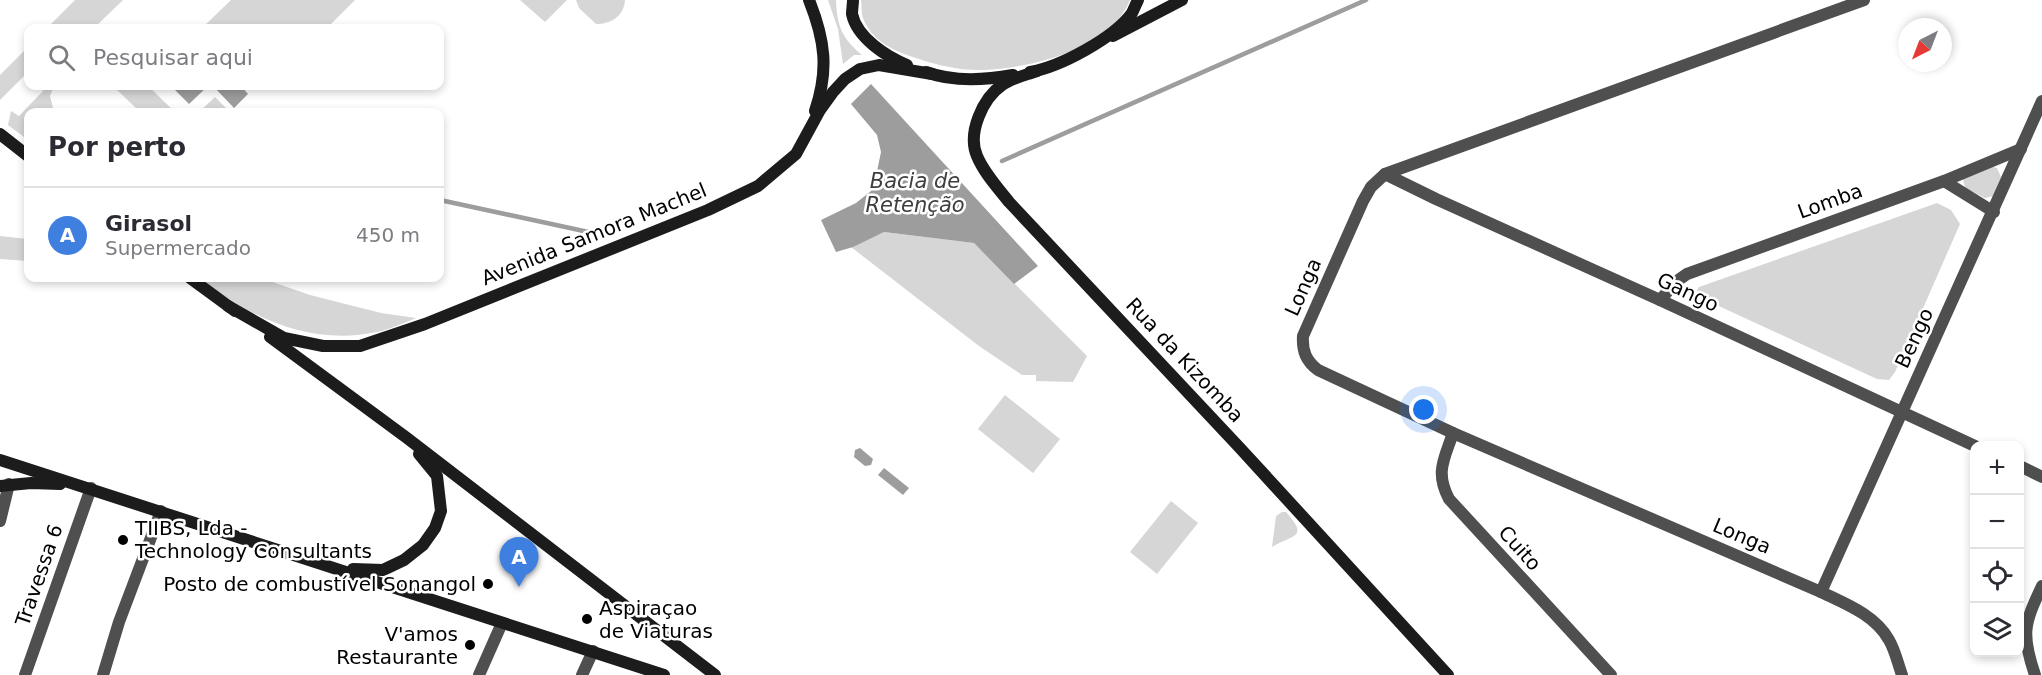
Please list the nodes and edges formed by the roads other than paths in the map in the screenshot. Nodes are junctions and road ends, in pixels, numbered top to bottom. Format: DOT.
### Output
graph roads {
  1 [pos="809,0"];
  2 [pos="853,0"];
  3 [pos="1138,0"];
  4 [pos="1182,0"];
  5 [pos="1864,0"];
  6 [pos="1083,51"];
  7 [pos="1037,71"];
  8 [pos="932,74"];
  9 [pos="2042,101"];
  10 [pos="0,134"];
  11 [pos="806,135"];
  12 [pos="2021,149"];
  13 [pos="24,153"];
  14 [pos="1385,174"];
  15 [pos="1944,181"];
  16 [pos="1994,212"];
  17 [pos="195,282"];
  18 [pos="1660,300"];
  19 [pos="228,306"];
  20 [pos="1902,411"];
  21 [pos="1453,433"];
  22 [pos="406,438"];
  23 [pos="1970,444"];
  24 [pos="0,460"];
  25 [pos="2024,468"];
  26 [pos="2042,477"];
  27 [pos="5,485"];
  28 [pos="91,488"];
  29 [pos="161,511"];
  30 [pos="0,521"];
  31 [pos="339,569"];
  32 [pos="2042,586"];
  33 [pos="1821,592"];
  34 [pos="502,623"];
  35 [pos="593,651"];
  36 [pos="25,675"];
  37 [pos="104,675"];
  38 [pos="479,675"];
  39 [pos="582,675"];
  40 [pos="664,675"];
  41 [pos="715,675"];
  42 [pos="1448,675"];
  43 [pos="1611,675"];
  44 [pos="1902,675"];
  45 [pos="2035,675"];
  1 -- 11 [label="main road"];
  2 -- 8 [label="main road"];
  3 -- 6 [label="main road"];
  4 -- 6 [label="main road"];
  5 -- 14 [label="street, Longa"];
  6 -- 7 [label="main road"];
  7 -- 8 [label="main road"];
  7 -- 42 [label="main road, Rua da Kizomba"];
  8 -- 11 [label="main road, Avenida Samora Machel"];
  9 -- 12 [label="street, Bengo"];
  10 -- 13 [label="main road"];
  11 -- 19 [label="main road, Avenida Samora Machel"];
  12 -- 15 [label="street, Lomba"];
  12 -- 16 [label="street, Bengo"];
  14 -- 18 [label="street, Gango"];
  14 -- 21 [label="street, Longa"];
  15 -- 16 [label="street"];
  15 -- 18 [label="street, Lomba"];
  16 -- 20 [label="street, Bengo"];
  17 -- 19 [label="main road, Avenida Samora Machel"];
  18 -- 20 [label="street, Gango"];
  19 -- 22 [label="main road, Avenida Samora Machel"];
  20 -- 23 [label="street, Gango"];
  20 -- 33 [label="street, Bengo"];
  21 -- 33 [label="street, Longa"];
  21 -- 43 [label="street, Cuito"];
  22 -- 31 [label="main road"];
  22 -- 41 [label="main road, Avenida Samora Machel"];
  24 -- 28 [label="main road"];
  25 -- 26 [label="street"];
  27 -- 28 [label="main road"];
  27 -- 30 [label="street"];
  28 -- 29 [label="main road"];
  28 -- 36 [label="street, Travessa 6"];
  29 -- 31 [label="main road"];
  29 -- 37 [label="street"];
  31 -- 34 [label="main road"];
  32 -- 45 [label="street"];
  33 -- 44 [label="street, Longa"];
  34 -- 35 [label="main road"];
  34 -- 38 [label="street"];
  35 -- 39 [label="street"];
  35 -- 40 [label="main road"];
}
